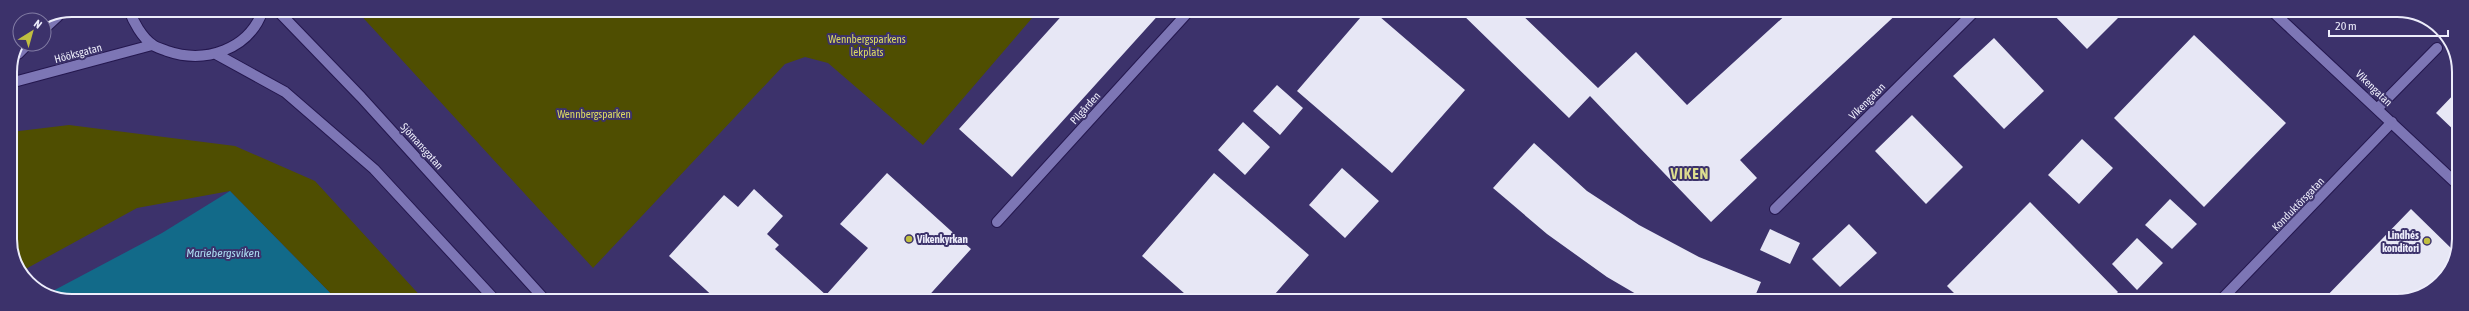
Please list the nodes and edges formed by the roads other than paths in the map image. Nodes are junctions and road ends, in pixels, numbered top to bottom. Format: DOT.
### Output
graph roads {
  1 [pos="131,17"];
  2 [pos="259,17"];
  3 [pos="284,17"];
  4 [pos="1184,17"];
  5 [pos="1969,17"];
  6 [pos="2279,17"];
  7 [pos="152,45"];
  8 [pos="2437,48"];
  9 [pos="216,54"];
  10 [pos="17,81"];
  11 [pos="2378,108"];
  12 [pos="2392,122"];
  13 [pos="2452,179"];
  14 [pos="1775,209"];
  15 [pos="997,222"];
  16 [pos="489,294"];
  17 [pos="540,294"];
  18 [pos="2227,294"];
  1 -- 7 [label="street"];
  2 -- 9 [label="street"];
  3 -- 17 [label="street, Sjömansgatan"];
  4 -- 15 [label="street, Pilgården"];
  5 -- 14 [label="street, Vikengatan"];
  6 -- 11 [label="street, Vikengatan"];
  7 -- 9 [label="street"];
  7 -- 10 [label="street, Hööksgatan"];
  8 -- 11 [label="street"];
  9 -- 16 [label="street"];
  11 -- 12 [label="street, Vikengatan"];
  12 -- 13 [label="street, Vikengatan"];
  12 -- 18 [label="street, Konduktörsgatan"];
}
